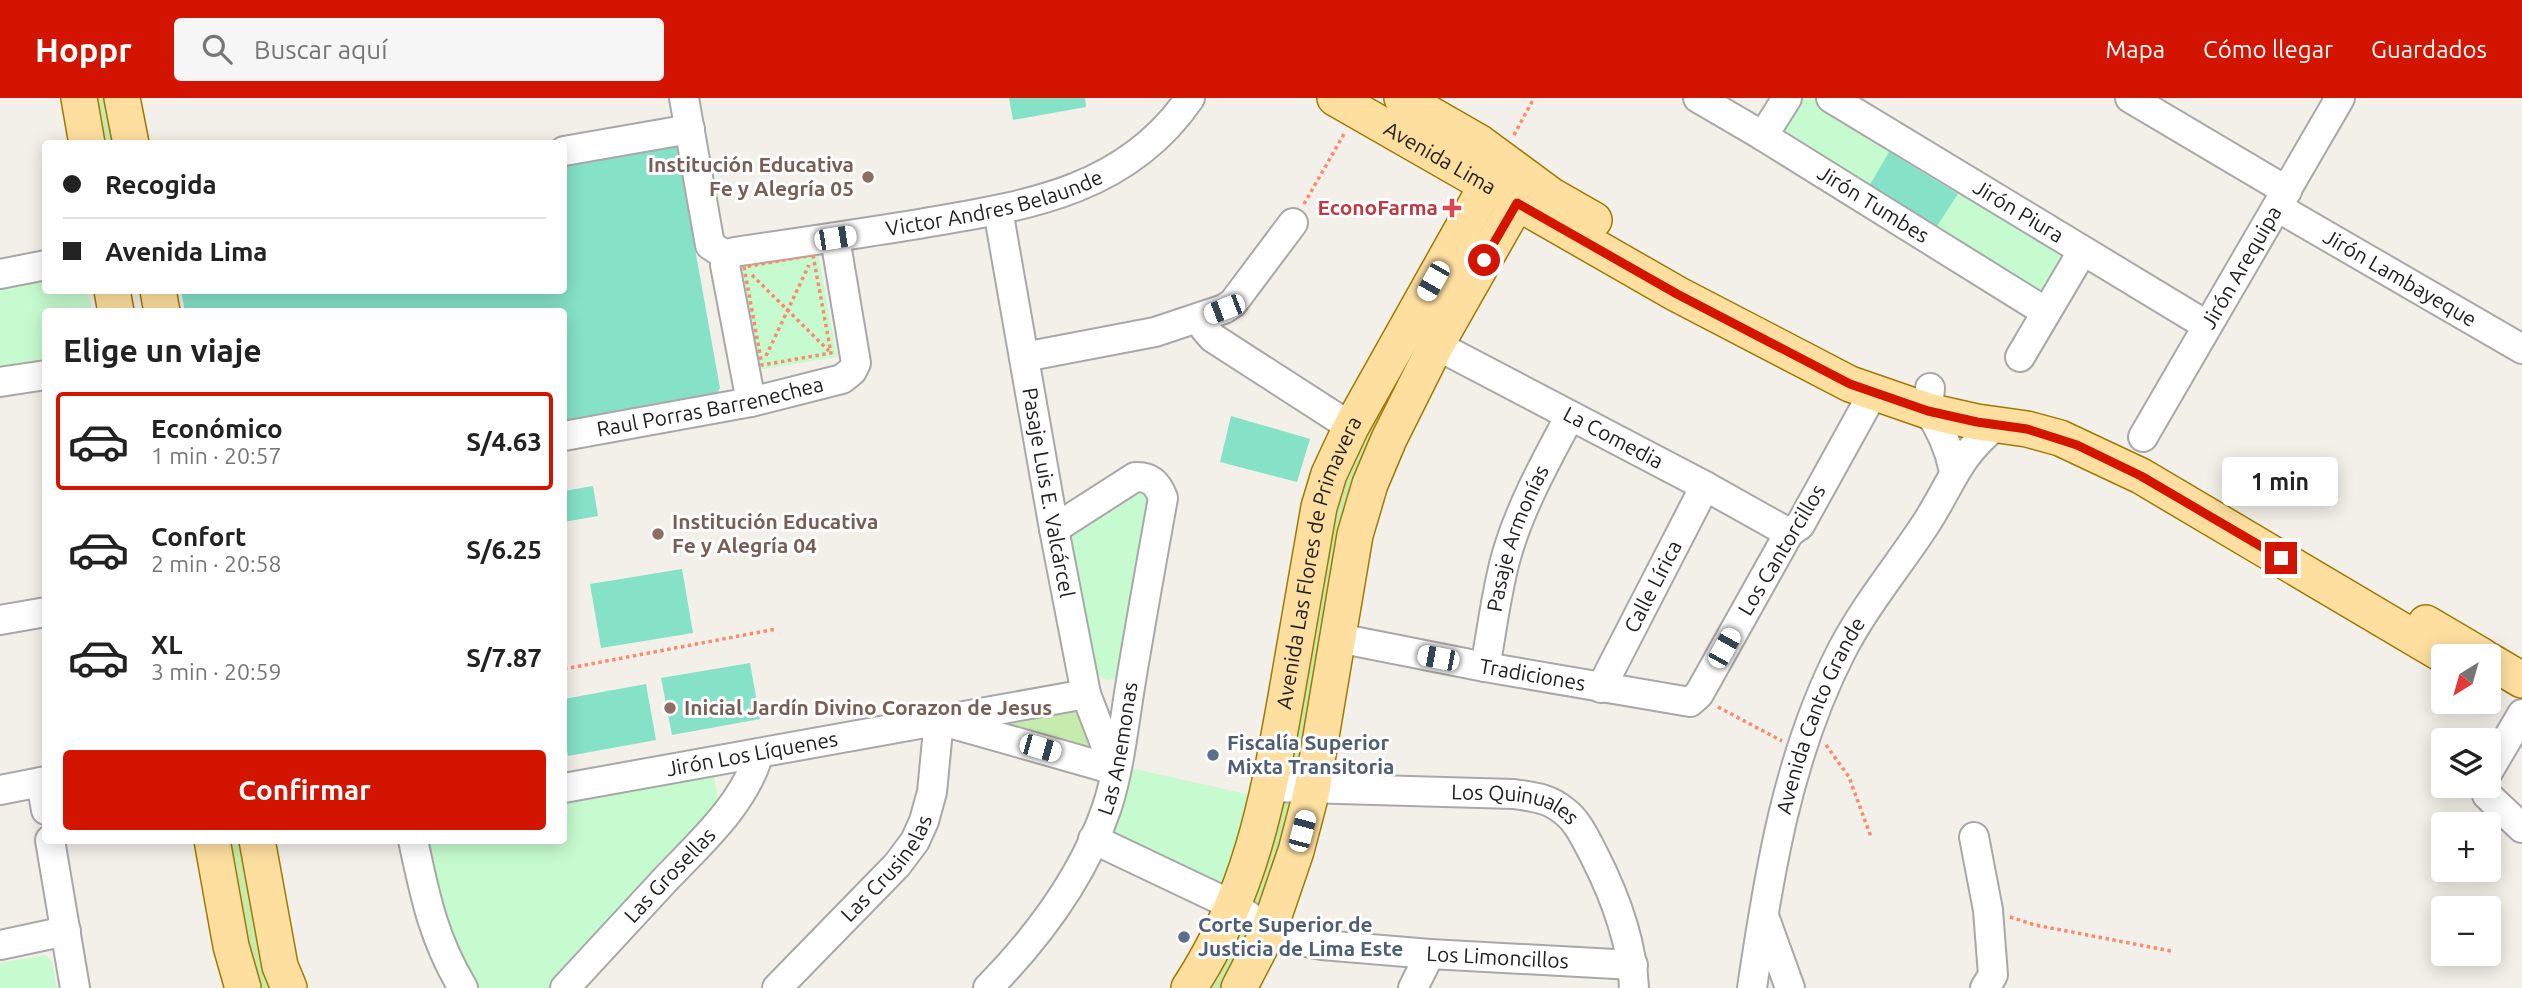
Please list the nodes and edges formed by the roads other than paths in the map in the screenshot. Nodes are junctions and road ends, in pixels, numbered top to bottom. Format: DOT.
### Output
graph roads {
  1 [pos="79,98"];
  2 [pos="122,98"];
  3 [pos="684,98"];
  4 [pos="1189,98"];
  5 [pos="1402,98"];
  6 [pos="1698,98"];
  7 [pos="1787,98"];
  8 [pos="1831,98"];
  9 [pos="2130,98"];
  10 [pos="2340,98"];
  11 [pos="1346,104"];
  12 [pos="2168,108"];
  13 [pos="690,129"];
  14 [pos="1763,136"];
  15 [pos="86,140"];
  16 [pos="130,140"];
  17 [pos="567,150"];
  18 [pos="1499,163"];
  19 [pos="1523,191"];
  20 [pos="2282,199"];
  21 [pos="998,210"];
  22 [pos="1293,223"];
  23 [pos="824,246"];
  24 [pos="2082,252"];
  25 [pos="736,262"];
  26 [pos="42,266"];
  27 [pos="0,274"];
  28 [pos="2046,312"];
  29 [pos="1201,318"];
  30 [pos="2206,325"];
  31 [pos="1436,345"];
  32 [pos="2522,349"];
  33 [pos="1024,357"];
  34 [pos="2020,357"];
  35 [pos="2206,364"];
  36 [pos="42,376"];
  37 [pos="0,382"];
  38 [pos="1873,393"];
  39 [pos="1929,400"];
  40 [pos="751,402"];
  41 [pos="1570,416"];
  42 [pos="1998,424"];
  43 [pos="1350,427"];
  44 [pos="567,435"];
  45 [pos="2145,448"];
  46 [pos="1954,471"];
  47 [pos="1704,486"];
  48 [pos="1054,529"];
  49 [pos="1789,533"];
  50 [pos="42,613"];
  51 [pos="0,620"];
  52 [pos="1338,639"];
  53 [pos="2463,644"];
  54 [pos="2431,648"];
  55 [pos="1485,667"];
  56 [pos="2501,668"];
  57 [pos="2522,680"];
  58 [pos="1601,688"];
  59 [pos="2501,689"];
  60 [pos="1086,694"];
  61 [pos="2522,701"];
  62 [pos="1699,704"];
  63 [pos="2522,714"];
  64 [pos="939,720"];
  65 [pos="2501,752"];
  66 [pos="759,753"];
  67 [pos="1115,770"];
  68 [pos="42,782"];
  69 [pos="567,787"];
  70 [pos="1270,787"];
  71 [pos="0,790"];
  72 [pos="1312,790"];
  73 [pos="2490,798"];
  74 [pos="2522,828"];
  75 [pos="1974,836"];
  76 [pos="1093,839"];
  77 [pos="51,844"];
  78 [pos="213,844"];
  79 [pos="264,844"];
  80 [pos="414,844"];
  81 [pos="1234,906"];
  82 [pos="1763,914"];
  83 [pos="1269,930"];
  84 [pos="65,931"];
  85 [pos="0,945"];
  86 [pos="1430,954"];
  87 [pos="1634,976"];
  88 [pos="75,988"];
  89 [pos="243,988"];
  90 [pos="289,988"];
  91 [pos="463,988"];
  92 [pos="565,988"];
  93 [pos="777,988"];
  94 [pos="988,988"];
  95 [pos="1189,988"];
  96 [pos="1239,988"];
  97 [pos="1413,988"];
  98 [pos="1752,988"];
  99 [pos="1790,988"];
  100 [pos="1985,988"];
  1 -- 15 [label="main road"];
  2 -- 16 [label="main road"];
  3 -- 13 [label="street"];
  4 -- 21 [label="street, Victor Andres Belaunde"];
  5 -- 18 [label="main road, Avenida Lima"];
  6 -- 14 [label="street, Jirón Tumbes"];
  7 -- 14 [label="street"];
  8 -- 24 [label="street, Jirón Piura"];
  9 -- 12 [label="street, Jirón Lambayeque"];
  10 -- 20 [label="street, Jirón Arequipa"];
  11 -- 18 [label="main road, Avenida Lima"];
  12 -- 20 [label="street, Jirón Lambayeque"];
  13 -- 17 [label="street"];
  13 -- 25 [label="street"];
  14 -- 28 [label="street, Jirón Tumbes"];
  18 -- 19 [label="main road, Avenida Lima"];
  18 -- 43 [label="main road, Avenida Las Flores de Primavera"];
  19 -- 31 [label="main road, Avenida Las Flores de Primavera"];
  19 -- 38 [label="main road, Avenida Lima"];
  19 -- 39 [label="main road, Avenida Lima"];
  20 -- 30 [label="street, Jirón Arequipa"];
  20 -- 32 [label="street, Jirón Lambayeque"];
  21 -- 23 [label="street, Victor Andres Belaunde"];
  21 -- 33 [label="street, Pasaje Luis E. Valcárcel"];
  22 -- 29 [label="street"];
  23 -- 25 [label="street, Victor Andres Belaunde"];
  23 -- 40 [label="street, Raul Porras Barrenechea"];
  24 -- 28 [label="street"];
  24 -- 30 [label="street, Jirón Piura"];
  25 -- 40 [label="street"];
  26 -- 27 [label="street"];
  28 -- 34 [label="street"];
  29 -- 33 [label="street"];
  29 -- 43 [label="street"];
  30 -- 45 [label="street, Jirón Arequipa"];
  31 -- 41 [label="street, La Comedia"];
  31 -- 52 [label="main road, Avenida Las Flores de Primavera"];
  33 -- 48 [label="street, Pasaje Luis E. Valcárcel"];
  35 -- 45 [label="street"];
  36 -- 37 [label="street"];
  38 -- 39 [label="main road, Avenida Lima"];
  38 -- 49 [label="street, Los Cantorcillos"];
  39 -- 42 [label="main road, Avenida Lima"];
  39 -- 45 [label="main road, Avenida Lima"];
  39 -- 46 [label="street"];
  40 -- 44 [label="street, Raul Porras Barrenechea"];
  41 -- 47 [label="street, La Comedia"];
  41 -- 55 [label="street, Pasaje Armonías"];
  42 -- 46 [label="street, Avenida Canto Grande"];
  42 -- 54 [label="main road, Avenida Lima"];
  43 -- 70 [label="main road, Avenida Las Flores de Primavera"];
  45 -- 53 [label="main road, Avenida Lima"];
  46 -- 82 [label="street, Avenida Canto Grande"];
  47 -- 49 [label="street, La Comedia"];
  47 -- 58 [label="street, Calle Lírica"];
  48 -- 60 [label="street, Pasaje Luis E. Valcárcel"];
  48 -- 67 [label="street, Las Anemonas"];
  49 -- 62 [label="street, Los Cantorcillos"];
  50 -- 51 [label="street"];
  52 -- 55 [label="street, Tradiciones"];
  52 -- 72 [label="main road, Avenida Las Flores de Primavera"];
  55 -- 58 [label="street, Tradiciones"];
  56 -- 57 [label="main road"];
  58 -- 62 [label="street, Tradiciones"];
  59 -- 61 [label="main road"];
  60 -- 64 [label="street, Jirón Los Líquenes"];
  60 -- 67 [label="street, Pasaje Luis E. Valcárcel"];
  63 -- 65 [label="street"];
  64 -- 66 [label="street, Jirón Los Líquenes"];
  64 -- 67 [label="street, Jirón Los Líquenes"];
  64 -- 93 [label="street, Las Crusinelas"];
  66 -- 69 [label="street, Jirón Los Líquenes"];
  66 -- 92 [label="street, Las Grosellas"];
  67 -- 76 [label="street, Las Anemonas"];
  68 -- 71 [label="street"];
  70 -- 72 [label="street, Los Quinuales"];
  70 -- 81 [label="main road, Avenida Las Flores de Primavera"];
  72 -- 83 [label="main road, Avenida Las Flores de Primavera"];
  72 -- 87 [label="street, Los Quinuales"];
  73 -- 74 [label="street"];
  75 -- 100 [label="street"];
  76 -- 81 [label="street, Los Limoncillos"];
  76 -- 94 [label="street, Las Anemonas"];
  77 -- 84 [label="street"];
  78 -- 89 [label="main road"];
  79 -- 90 [label="main road"];
  80 -- 91 [label="street"];
  81 -- 83 [label="street, Los Limoncillos"];
  81 -- 95 [label="main road, Avenida Las Flores de Primavera"];
  82 -- 98 [label="street, Avenida Canto Grande"];
  82 -- 99 [label="street"];
  83 -- 86 [label="street, Los Limoncillos"];
  83 -- 96 [label="main road, Avenida Las Flores de Primavera"];
  84 -- 85 [label="street"];
  84 -- 88 [label="street"];
  86 -- 87 [label="street, Los Limoncillos"];
  86 -- 97 [label="street"];
}
